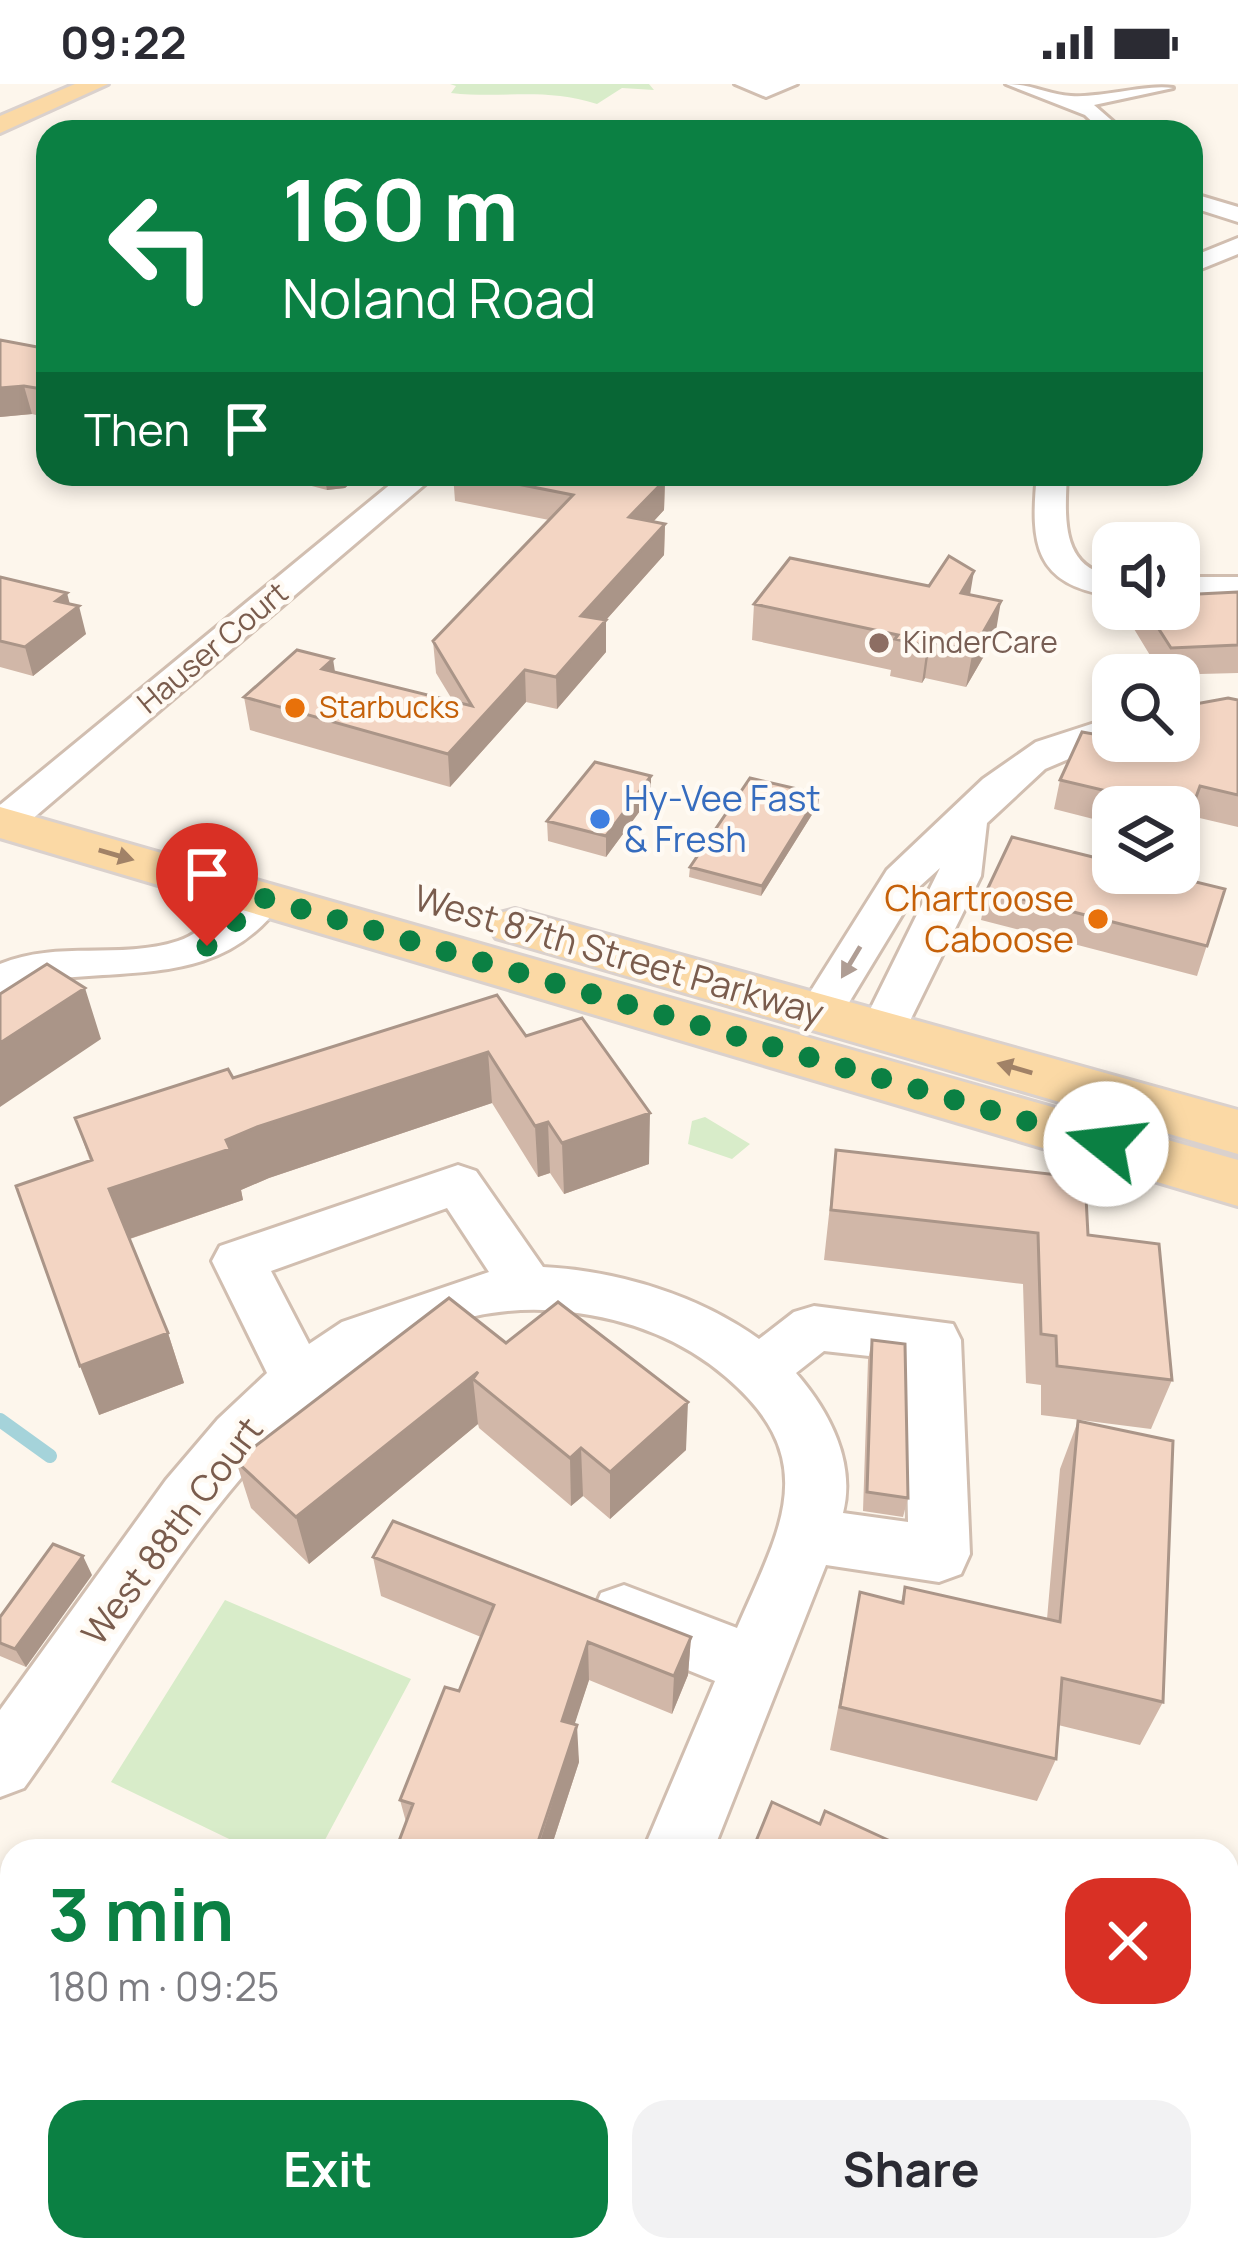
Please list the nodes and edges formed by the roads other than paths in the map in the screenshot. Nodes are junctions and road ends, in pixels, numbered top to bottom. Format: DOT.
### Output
graph roads {
  1 [pos="96,84"];
  2 [pos="745,84"];
  3 [pos="787,84"];
  4 [pos="1016,84"];
  5 [pos="1161,86"];
  6 [pos="1187,91"];
  7 [pos="1072,102"];
  8 [pos="1098,120"];
  9 [pos="0,125"];
  10 [pos="1203,204"];
  11 [pos="1238,214"];
  12 [pos="1238,245"];
  13 [pos="1203,261"];
  14 [pos="407,486"];
  15 [pos="1052,486"];
  16 [pos="1092,582"];
  17 [pos="1200,586"];
  18 [pos="1238,587"];
  19 [pos="1092,735"];
  20 [pos="11,803"];
  21 [pos="967,822"];
  22 [pos="263,898"];
  23 [pos="487,963"];
  24 [pos="0,981"];
  25 [pos="820,1013"];
  26 [pos="883,1030"];
  27 [pos="1238,1132"];
  28 [pos="1238,1183"];
  29 [pos="528,1288"];
  30 [pos="759,1370"];
  31 [pos="299,1380"];
  32 [pos="807,1534"];
  33 [pos="563,1590"];
  34 [pos="752,1665"];
  35 [pos="0,1764"];
  36 [pos="683,1839"];
  1 -- 9 [label="main road"];
  2 -- 3 [label="street"];
  4 -- 7 [label="street"];
  5 -- 6 [label="street"];
  5 -- 7 [label="street"];
  7 -- 8 [label="street"];
  10 -- 11 [label="street"];
  12 -- 13 [label="street"];
  14 -- 20 [label="street, Hauser Court"];
  15 -- 16 [label="street"];
  17 -- 18 [label="street"];
  19 -- 21 [label="street"];
  20 -- 22 [label="main road, West 87th Street Parkway, one-way"];
  20 -- 25 [label="main road, West 87th Street Parkway"];
  21 -- 25 [label="street, one-way"];
  21 -- 26 [label="street"];
  22 -- 23 [label="main road, West 87th Street Parkway"];
  22 -- 24 [label="street"];
  23 -- 26 [label="main road"];
  23 -- 28 [label="main road, West 87th Street Parkway"];
  25 -- 26 [label="main road, West 87th Street Parkway"];
  27 -- 26 [label="main road, West 87th Street Parkway, one-way"];
  29 -- 30 [label="street, West 88th Court"];
  29 -- 31 [label="street, West 88th Court"];
  29 -- 31 [label="street"];
  30 -- 32 [label="street, West 88th Court"];
  30 -- 32 [label="street"];
  31 -- 35 [label="street, West 88th Court"];
  32 -- 34 [label="street, West 88th Court"];
  33 -- 34 [label="street"];
  34 -- 36 [label="street, West 88th Court"];
}
